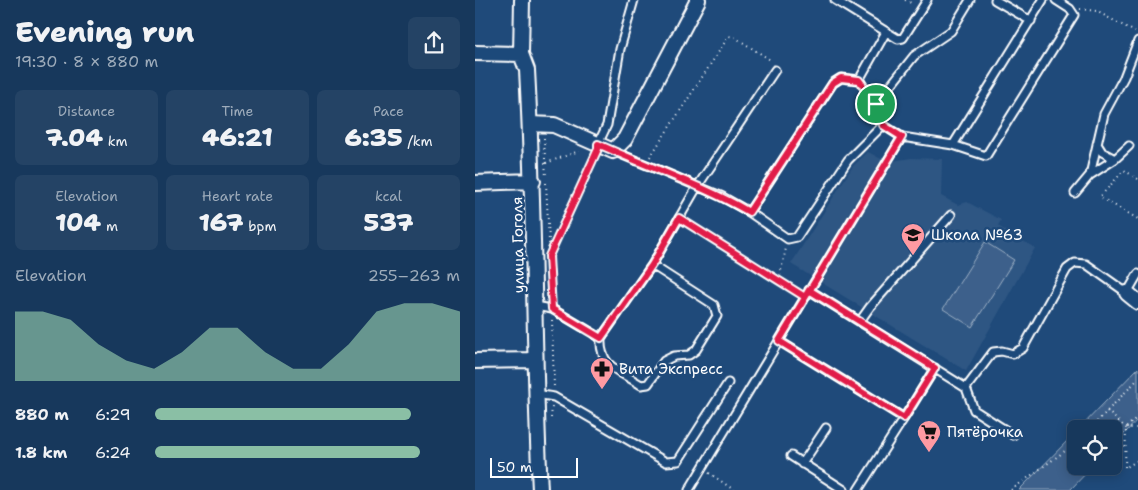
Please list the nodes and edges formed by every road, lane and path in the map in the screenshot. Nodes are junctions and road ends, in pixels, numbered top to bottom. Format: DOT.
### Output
graph roads {
  1 [pos="522,0"];
  2 [pos="635,0"];
  3 [pos="698,0"];
  4 [pos="835,0"];
  5 [pos="927,0"];
  6 [pos="970,0"];
  7 [pos="995,0"];
  8 [pos="1043,0"];
  9 [pos="1056,0"];
  10 [pos="1070,9"];
  11 [pos="1031,21"];
  12 [pos="886,32"];
  13 [pos="1138,34"];
  14 [pos="1138,41"];
  15 [pos="475,53"];
  16 [pos="521,54"];
  17 [pos="775,70"];
  18 [pos="859,80"];
  19 [pos="876,104"];
  20 [pos="537,124"];
  21 [pos="883,125"];
  22 [pos="902,137"];
  23 [pos="598,144"];
  24 [pos="1097,144"];
  25 [pos="953,145"];
  26 [pos="1129,146"];
  27 [pos="613,151"];
  28 [pos="1115,159"];
  29 [pos="545,163"];
  30 [pos="645,166"];
  31 [pos="1090,175"];
  32 [pos="1138,179"];
  33 [pos="533,181"];
  34 [pos="475,183"];
  35 [pos="697,187"];
  36 [pos="1075,193"];
  37 [pos="749,212"];
  38 [pos="951,216"];
  39 [pos="679,218"];
  40 [pos="1138,219"];
  41 [pos="788,239"];
  42 [pos="549,256"];
  43 [pos="652,265"];
  44 [pos="1138,274"];
  45 [pos="779,280"];
  46 [pos="1127,293"];
  47 [pos="807,294"];
  48 [pos="1138,302"];
  49 [pos="535,306"];
  50 [pos="552,309"];
  51 [pos="860,322"];
  52 [pos="601,338"];
  53 [pos="779,341"];
  54 [pos="535,360"];
  55 [pos="475,361"];
  56 [pos="935,368"];
  57 [pos="1138,379"];
  58 [pos="728,382"];
  59 [pos="966,388"];
  60 [pos="536,394"];
  61 [pos="554,397"];
  62 [pos="1107,411"];
  63 [pos="1138,416"];
  64 [pos="904,418"];
  65 [pos="1098,420"];
  66 [pos="550,422"];
  67 [pos="826,428"];
  68 [pos="1126,428"];
  69 [pos="1138,428"];
  70 [pos="1013,435"];
  71 [pos="1067,450"];
  72 [pos="791,456"];
  73 [pos="1138,460"];
  74 [pos="802,464"];
  75 [pos="841,489"];
  76 [pos="539,490"];
  77 [pos="689,490"];
  78 [pos="858,490"];
  79 [pos="1011,490"];
  1 -- 16 [label="street, улица Гоголя"];
  2 -- 23 [label="lane"];
  3 -- 27 [label="street"];
  4 -- 12 [label="lane"];
  5 -- 12 [label="lane"];
  6 -- 19 [label="lane"];
  7 -- 11 [label="lane"];
  8 -- 11 [label="lane"];
  9 -- 10 [label="lane"];
  10 -- 13 [label="path"];
  10 -- 25 [label="lane"];
  11 -- 25 [label="lane"];
  12 -- 18 [label="lane"];
  14 -- 24 [label="lane"];
  15 -- 16 [label="street"];
  16 -- 20 [label="street, улица Гоголя"];
  17 -- 30 [label="path"];
  17 -- 35 [label="lane"];
  18 -- 19 [label="lane"];
  18 -- 37 [label="lane"];
  19 -- 21 [label="lane"];
  20 -- 23 [label="street"];
  20 -- 29 [label="path"];
  20 -- 33 [label="street, улица Гоголя"];
  21 -- 22 [label="lane"];
  21 -- 41 [label="lane"];
  22 -- 25 [label="lane"];
  22 -- 47 [label="lane"];
  23 -- 27 [label="street"];
  23 -- 29 [label="path"];
  23 -- 42 [label="path"];
  24 -- 28 [label="lane"];
  24 -- 31 [label="lane"];
  26 -- 28 [label="lane"];
  27 -- 30 [label="lane"];
  28 -- 31 [label="lane"];
  29 -- 42 [label="path"];
  30 -- 35 [label="lane"];
  31 -- 36 [label="lane"];
  32 -- 40 [label="path"];
  33 -- 34 [label="street"];
  33 -- 49 [label="street, улица Гоголя"];
  35 -- 37 [label="lane"];
  35 -- 39 [label="lane"];
  37 -- 41 [label="lane"];
  38 -- 51 [label="lane"];
  39 -- 43 [label="lane"];
  39 -- 45 [label="path"];
  41 -- 45 [label="path"];
  42 -- 50 [label="path"];
  43 -- 52 [label="lane"];
  43 -- 52 [label="lane"];
  44 -- 46 [label="lane"];
  45 -- 47 [label="path"];
  46 -- 48 [label="street"];
  46 -- 59 [label="lane"];
  47 -- 51 [label="lane"];
  47 -- 53 [label="lane"];
  49 -- 50 [label="lane"];
  49 -- 54 [label="street, улица Гоголя"];
  50 -- 52 [label="lane"];
  50 -- 61 [label="path"];
  51 -- 56 [label="lane"];
  53 -- 64 [label="lane"];
  53 -- 77 [label="lane"];
  54 -- 55 [label="street"];
  54 -- 60 [label="street, улица Гоголя"];
  56 -- 59 [label="lane"];
  56 -- 64 [label="lane"];
  57 -- 62 [label="path"];
  58 -- 61 [label="lane"];
  59 -- 70 [label="lane"];
  60 -- 61 [label="lane"];
  60 -- 76 [label="street, улица Гоголя"];
  61 -- 66 [label="path"];
  62 -- 65 [label="path"];
  62 -- 68 [label="path"];
  63 -- 68 [label="path"];
  64 -- 78 [label="lane"];
  67 -- 74 [label="lane"];
  68 -- 69 [label="path"];
  68 -- 73 [label="path"];
  71 -- 79 [label="path"];
  72 -- 74 [label="lane"];
  74 -- 75 [label="lane"];
}
